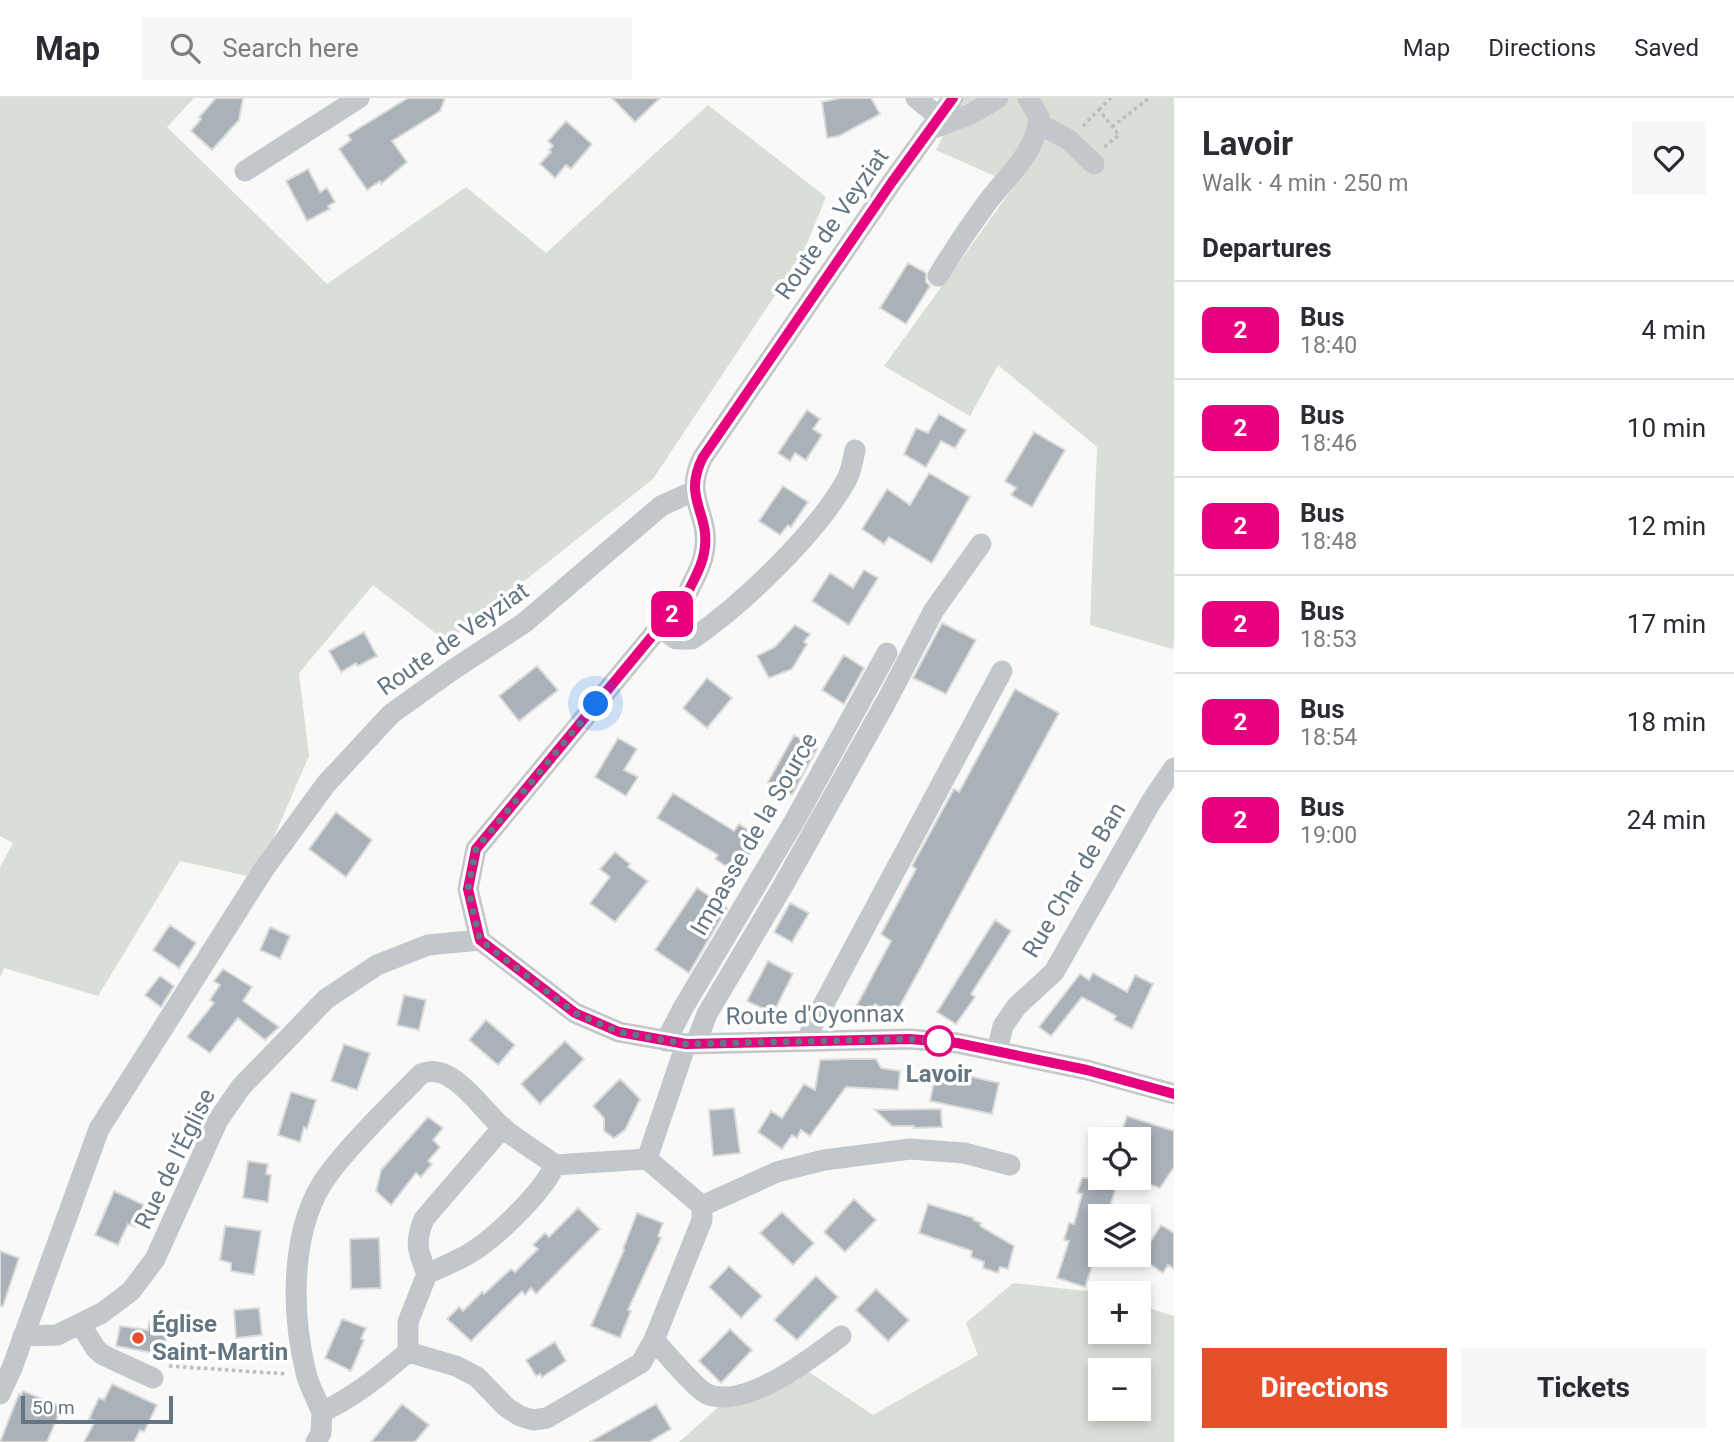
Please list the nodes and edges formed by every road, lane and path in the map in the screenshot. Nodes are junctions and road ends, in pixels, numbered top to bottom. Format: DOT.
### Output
graph roads {
  1 [pos="359,98"];
  2 [pos="916,98"];
  3 [pos="953,98"];
  4 [pos="998,98"];
  5 [pos="1028,98"];
  6 [pos="1111,98"];
  7 [pos="1149,98"];
  8 [pos="1099,110"];
  9 [pos="1086,121"];
  10 [pos="934,123"];
  11 [pos="1039,124"];
  12 [pos="1112,127"];
  13 [pos="1106,145"];
  14 [pos="1094,164"];
  15 [pos="245,171"];
  16 [pos="937,276"];
  17 [pos="855,450"];
  18 [pos="694,495"];
  19 [pos="981,544"];
  20 [pos="661,628"];
  21 [pos="887,653"];
  22 [pos="1002,671"];
  23 [pos="1174,768"];
  24 [pos="480,940"];
  25 [pos="808,1041"];
  26 [pos="683,1042"];
  27 [pos="997,1051"];
  28 [pos="1174,1094"];
  29 [pos="502,1127"];
  30 [pos="647,1159"];
  31 [pos="555,1165"];
  32 [pos="1010,1165"];
  33 [pos="702,1206"];
  34 [pos="427,1274"];
  35 [pos="81,1325"];
  36 [pos="23,1336"];
  37 [pos="841,1336"];
  38 [pos="654,1340"];
  39 [pos="408,1352"];
  40 [pos="161,1372"];
  41 [pos="306,1376"];
  42 [pos="1,1391"];
  43 [pos="322,1412"];
  44 [pos="316,1442"];
  1 -- 15 [label="street"];
  2 -- 10 [label="street"];
  3 -- 10 [label="street, Route de Veyziat"];
  4 -- 10 [label="street"];
  5 -- 11 [label="street"];
  6 -- 8 [label="path"];
  7 -- 12 [label="path"];
  8 -- 9 [label="path"];
  8 -- 12 [label="path"];
  10 -- 18 [label="street, Route de Veyziat"];
  11 -- 14 [label="street"];
  11 -- 16 [label="street"];
  12 -- 13 [label="path"];
  17 -- 20 [label="street"];
  18 -- 20 [label="street"];
  18 -- 36 [label="street, Route de Veyziat"];
  19 -- 26 [label="street"];
  20 -- 24 [label="street"];
  21 -- 26 [label="street, Impasse de la Source"];
  22 -- 25 [label="street"];
  23 -- 27 [label="street, Rue Char de Ban"];
  24 -- 26 [label="street, Route d'Oyonnax"];
  24 -- 35 [label="street, Rue de l'Église"];
  25 -- 26 [label="street, Route d'Oyonnax"];
  25 -- 27 [label="street, Route d'Oyonnax"];
  26 -- 30 [label="street"];
  27 -- 28 [label="street, Route d'Oyonnax"];
  29 -- 31 [label="street"];
  29 -- 34 [label="street"];
  29 -- 41 [label="street"];
  30 -- 31 [label="street"];
  30 -- 33 [label="street"];
  31 -- 34 [label="street"];
  32 -- 33 [label="street"];
  33 -- 38 [label="street"];
  34 -- 39 [label="street"];
  35 -- 36 [label="street, Rue de l'Église"];
  35 -- 40 [label="street"];
  36 -- 42 [label="street, Route de Veyziat"];
  37 -- 38 [label="street"];
  38 -- 39 [label="street"];
  39 -- 43 [label="street"];
  40 -- 41 [label="path"];
  41 -- 43 [label="street"];
  43 -- 44 [label="street"];
}
